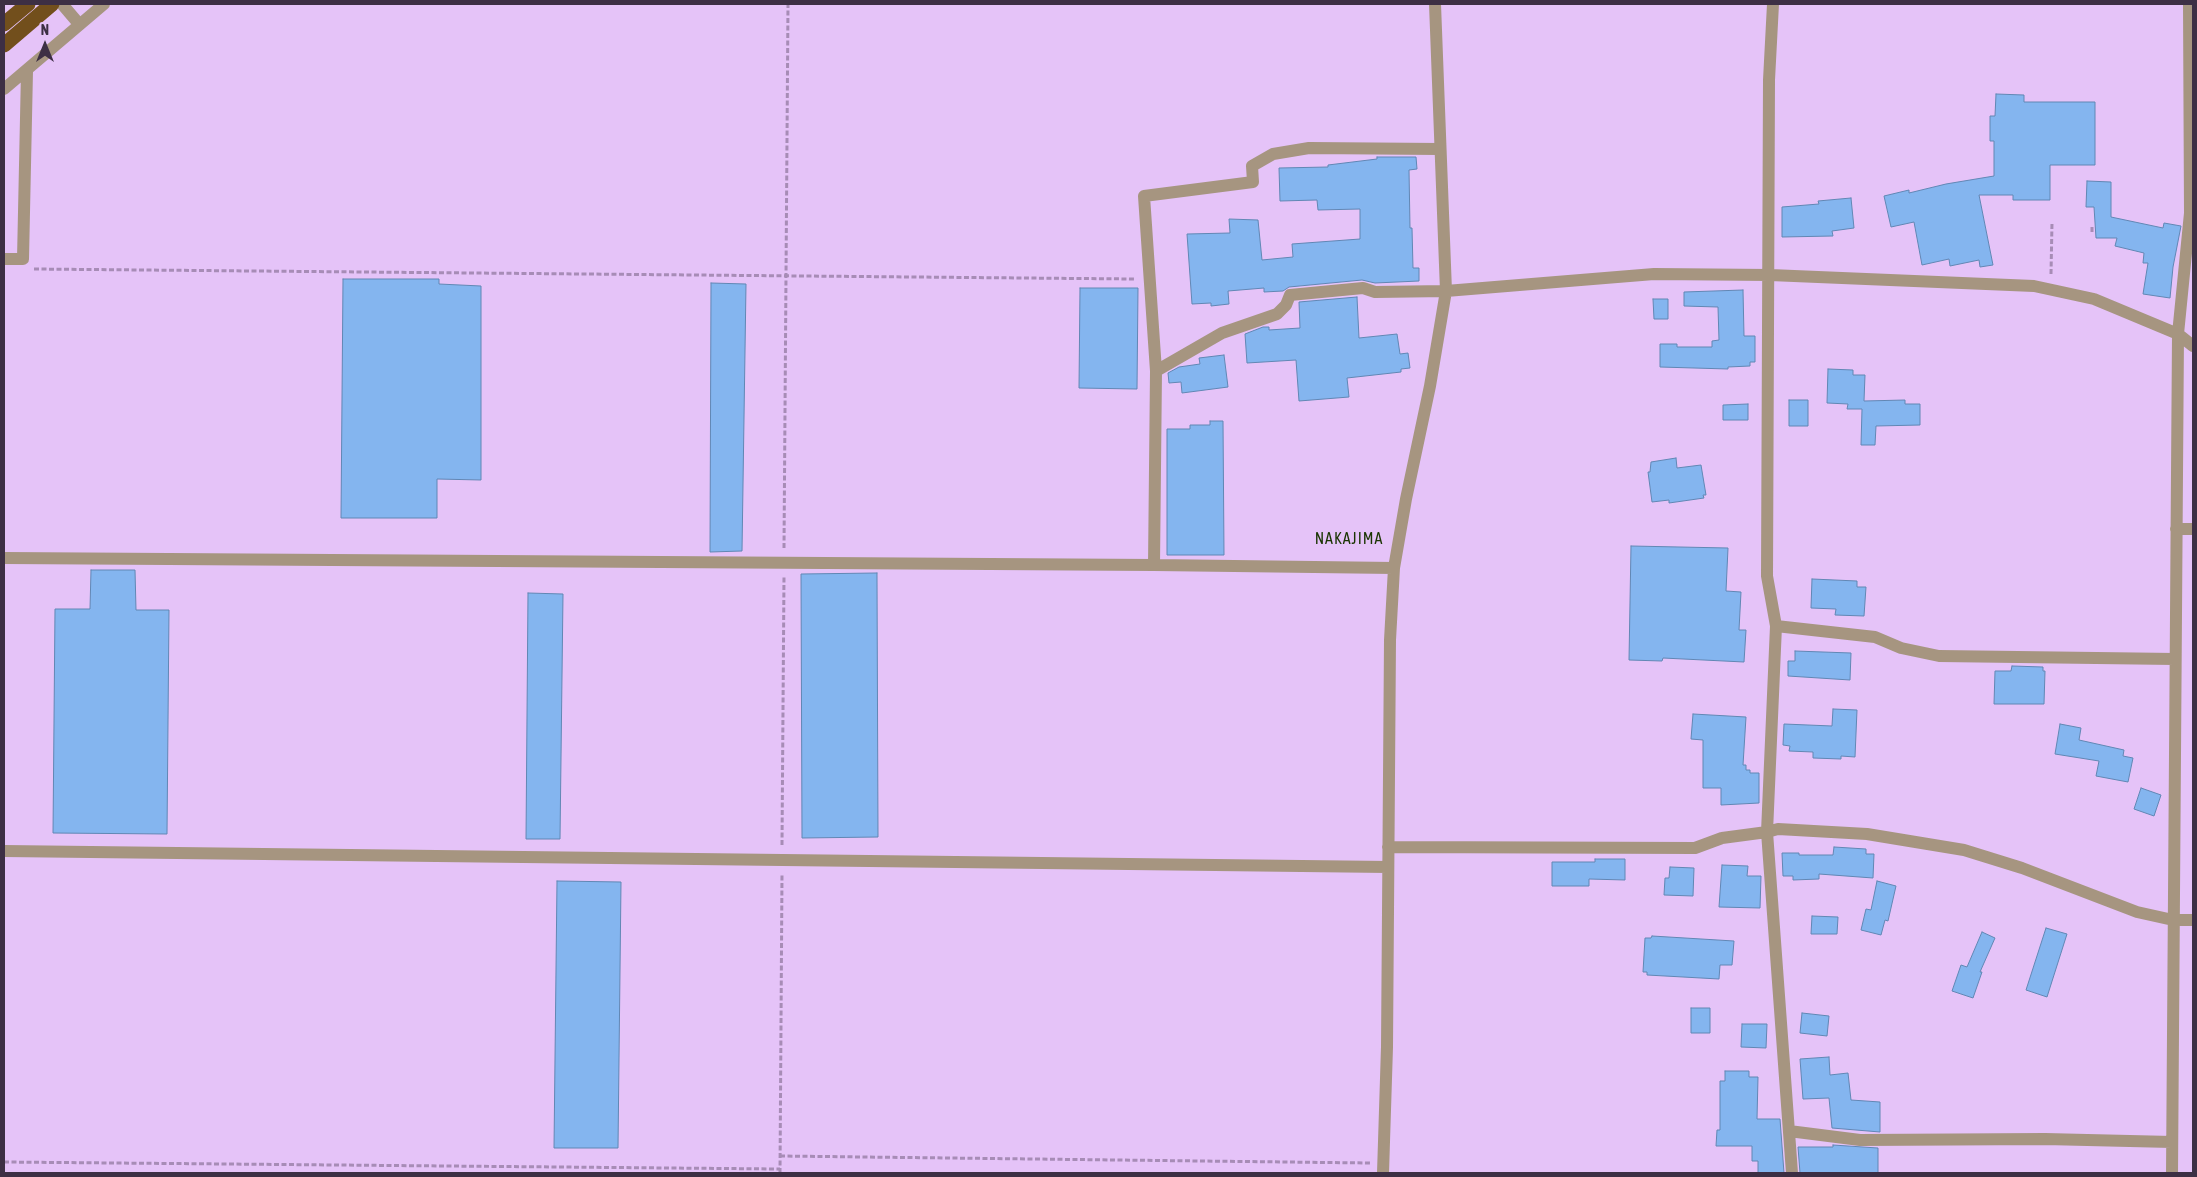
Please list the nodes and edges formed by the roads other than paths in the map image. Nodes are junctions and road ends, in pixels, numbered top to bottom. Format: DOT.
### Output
graph roads {
  1 [pos="23,4"];
  2 [pos="28,4"];
  3 [pos="52,4"];
  4 [pos="62,4"];
  5 [pos="104,4"];
  6 [pos="1435,4"];
  7 [pos="1774,4"];
  8 [pos="2190,4"];
  9 [pos="4,16"];
  10 [pos="4,24"];
  11 [pos="79,24"];
  12 [pos="4,44"];
  13 [pos="27,70"];
  14 [pos="4,89"];
  15 [pos="1440,149"];
  16 [pos="4,259"];
  17 [pos="1770,275"];
  18 [pos="1446,291"];
  19 [pos="2178,334"];
  20 [pos="2193,346"];
  21 [pos="1156,371"];
  22 [pos="2176,529"];
  23 [pos="2193,529"];
  24 [pos="4,558"];
  25 [pos="1154,565"];
  26 [pos="1394,568"];
  27 [pos="1776,626"];
  28 [pos="2175,659"];
  29 [pos="1768,832"];
  30 [pos="1388,847"];
  31 [pos="4,851"];
  32 [pos="1388,867"];
  33 [pos="2173,920"];
  34 [pos="2193,920"];
  35 [pos="1789,1131"];
  36 [pos="2172,1142"];
  37 [pos="1383,1168"];
  38 [pos="1792,1173"];
  39 [pos="2172,1173"];
  1 -- 9 [label="highway"];
  2 -- 10 [label="highway"];
  3 -- 12 [label="highway"];
  4 -- 11 [label="street"];
  5 -- 11 [label="street"];
  6 -- 15 [label="street"];
  7 -- 17 [label="street"];
  8 -- 19 [label="street"];
  11 -- 13 [label="street"];
  13 -- 14 [label="street"];
  13 -- 16 [label="street"];
  15 -- 18 [label="street"];
  15 -- 21 [label="street"];
  17 -- 18 [label="street"];
  17 -- 19 [label="street"];
  17 -- 27 [label="street"];
  18 -- 21 [label="street"];
  18 -- 26 [label="street"];
  19 -- 20 [label="street"];
  19 -- 22 [label="street"];
  21 -- 25 [label="street"];
  22 -- 23 [label="street"];
  22 -- 28 [label="street"];
  24 -- 25 [label="street"];
  25 -- 26 [label="street"];
  26 -- 30 [label="street"];
  27 -- 28 [label="street"];
  27 -- 29 [label="street"];
  28 -- 33 [label="street"];
  29 -- 30 [label="street"];
  29 -- 33 [label="street"];
  29 -- 35 [label="street"];
  30 -- 32 [label="street"];
  31 -- 32 [label="street"];
  32 -- 37 [label="street"];
  33 -- 34 [label="street"];
  33 -- 36 [label="street"];
  35 -- 36 [label="street"];
  35 -- 38 [label="street"];
  36 -- 39 [label="street"];
}
